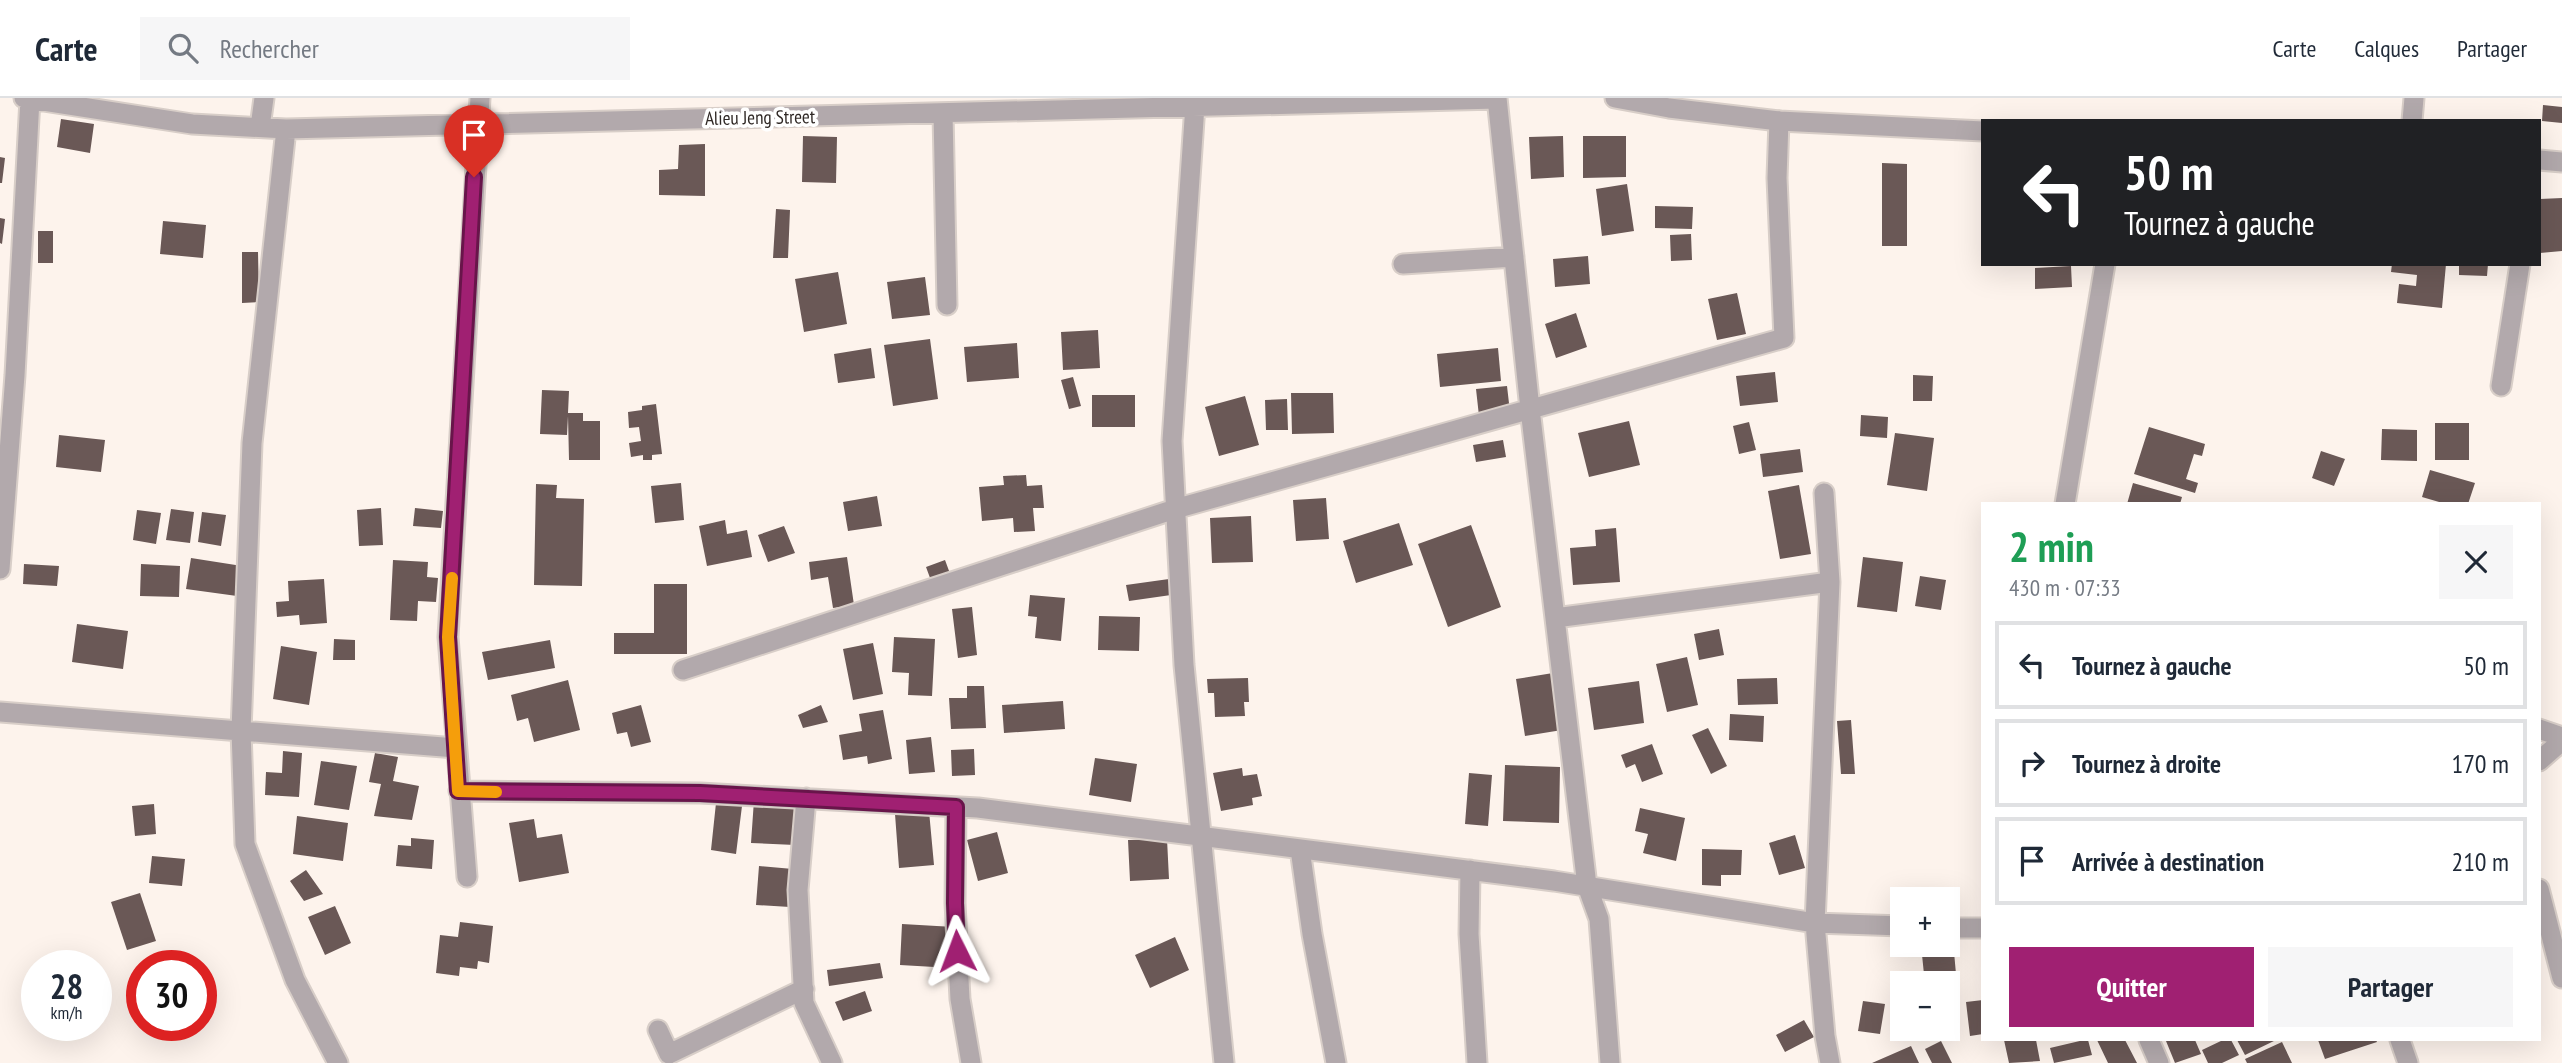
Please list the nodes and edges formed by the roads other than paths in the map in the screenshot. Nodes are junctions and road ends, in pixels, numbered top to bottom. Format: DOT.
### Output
graph roads {
  1 [pos="24,98"];
  2 [pos="264,98"];
  3 [pos="480,98"];
  4 [pos="1497,98"];
  5 [pos="1615,98"];
  6 [pos="2414,98"];
  7 [pos="30,99"];
  8 [pos="95,103"];
  9 [pos="1195,106"];
  10 [pos="943,113"];
  11 [pos="2412,119"];
  12 [pos="1779,121"];
  13 [pos="477,124"];
  14 [pos="260,128"];
  15 [pos="286,129"];
  16 [pos="1981,131"];
  17 [pos="2541,159"];
  18 [pos="2562,162"];
  19 [pos="1514,257"];
  20 [pos="1403,264"];
  21 [pos="2105,266"];
  22 [pos="2520,266"];
  23 [pos="947,305"];
  24 [pos="2501,386"];
  25 [pos="1530,409"];
  26 [pos="1824,493"];
  27 [pos="2066,502"];
  28 [pos="1175,509"];
  29 [pos="0,569"];
  30 [pos="1830,582"];
  31 [pos="1555,618"];
  32 [pos="683,670"];
  33 [pos="0,712"];
  34 [pos="2541,730"];
  35 [pos="241,731"];
  36 [pos="2562,739"];
  37 [pos="456,748"];
  38 [pos="2541,759"];
  39 [pos="458,791"];
  40 [pos="806,799"];
  41 [pos="956,807"];
  42 [pos="1201,836"];
  43 [pos="1300,849"];
  44 [pos="1471,870"];
  45 [pos="467,877"];
  46 [pos="1587,886"];
  47 [pos="2541,897"];
  48 [pos="1815,923"];
  49 [pos="1890,926"];
  50 [pos="1960,928"];
  51 [pos="1981,928"];
  52 [pos="2562,978"];
  53 [pos="804,989"];
  54 [pos="658,1030"];
  55 [pos="2149,1041"];
  56 [pos="2400,1041"];
  57 [pos="338,1063"];
  58 [pos="832,1063"];
  59 [pos="971,1063"];
  60 [pos="1224,1063"];
  61 [pos="1336,1063"];
  62 [pos="1477,1063"];
  63 [pos="1610,1063"];
  64 [pos="1830,1063"];
  65 [pos="2159,1063"];
  66 [pos="2409,1063"];
  1 -- 7 [label="street, Alieu Jeng Street"];
  2 -- 14 [label="street"];
  3 -- 13 [label="street"];
  4 -- 9 [label="street, Alieu Jeng Street"];
  4 -- 19 [label="street"];
  5 -- 12 [label="street"];
  6 -- 11 [label="street"];
  7 -- 8 [label="street, Alieu Jeng Street"];
  7 -- 29 [label="street"];
  8 -- 14 [label="street, Alieu Jeng Street"];
  9 -- 10 [label="street, Alieu Jeng Street"];
  9 -- 28 [label="street"];
  10 -- 13 [label="street, Alieu Jeng Street"];
  10 -- 23 [label="street"];
  12 -- 16 [label="street"];
  12 -- 25 [label="street"];
  13 -- 15 [label="street, Alieu Jeng Street"];
  13 -- 37 [label="street"];
  14 -- 15 [label="street, Alieu Jeng Street"];
  15 -- 35 [label="street"];
  17 -- 18 [label="street"];
  19 -- 20 [label="street"];
  19 -- 25 [label="street"];
  21 -- 27 [label="street"];
  22 -- 24 [label="street"];
  25 -- 28 [label="street"];
  25 -- 31 [label="street"];
  26 -- 30 [label="street"];
  28 -- 32 [label="street"];
  28 -- 42 [label="street"];
  30 -- 31 [label="street"];
  30 -- 48 [label="street"];
  31 -- 46 [label="street"];
  33 -- 35 [label="street"];
  34 -- 36 [label="street"];
  35 -- 37 [label="street"];
  35 -- 57 [label="street"];
  36 -- 38 [label="street"];
  37 -- 39 [label="street"];
  39 -- 40 [label="street"];
  39 -- 45 [label="street"];
  40 -- 41 [label="street"];
  40 -- 53 [label="street"];
  41 -- 42 [label="street"];
  41 -- 59 [label="street"];
  42 -- 43 [label="street"];
  42 -- 60 [label="street"];
  43 -- 44 [label="street"];
  43 -- 61 [label="street"];
  44 -- 46 [label="street"];
  44 -- 62 [label="street"];
  46 -- 48 [label="street"];
  46 -- 63 [label="street"];
  47 -- 52 [label="street"];
  48 -- 49 [label="street"];
  48 -- 64 [label="street"];
  50 -- 51 [label="street"];
  53 -- 54 [label="street"];
  53 -- 58 [label="street"];
  55 -- 65 [label="street"];
  56 -- 66 [label="street"];
}
